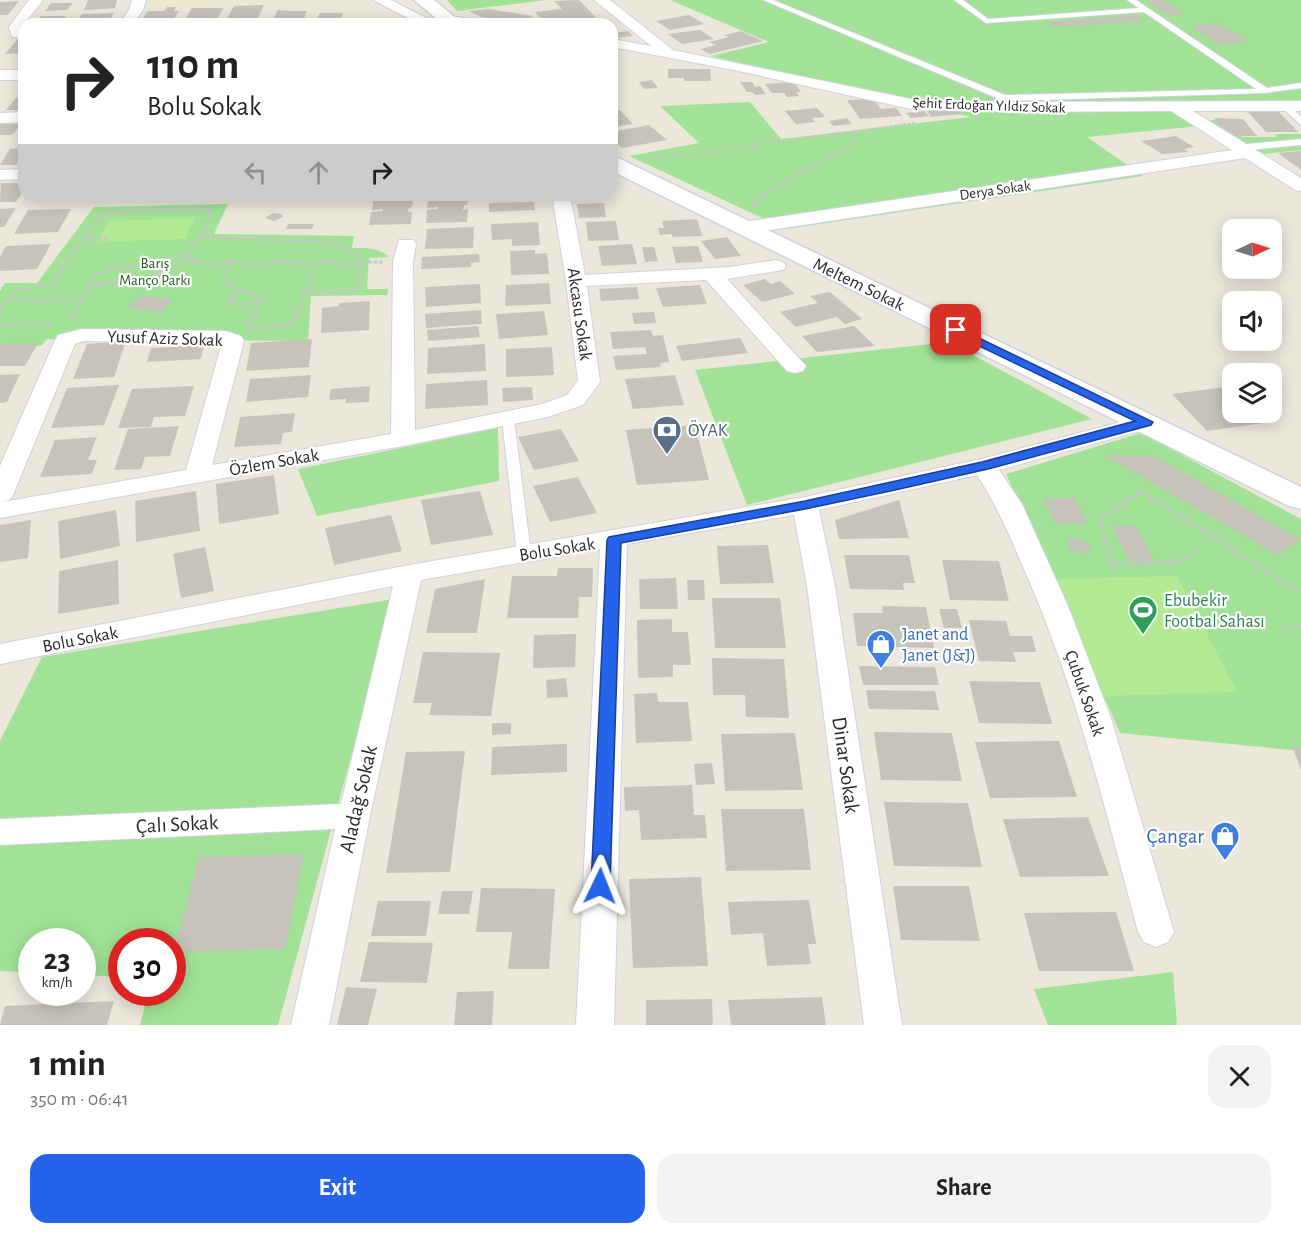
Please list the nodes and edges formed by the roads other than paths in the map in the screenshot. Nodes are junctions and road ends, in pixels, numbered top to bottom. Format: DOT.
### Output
graph roads {
  1 [pos="36,0"];
  2 [pos="139,0"];
  3 [pos="380,0"];
  4 [pos="600,0"];
  5 [pos="767,0"];
  6 [pos="958,0"];
  7 [pos="1131,0"];
  8 [pos="784,3"];
  9 [pos="438,10"];
  10 [pos="1147,10"];
  11 [pos="23,18"];
  12 [pos="130,18"];
  13 [pos="420,18"];
  14 [pos="462,18"];
  15 [pos="18,19"];
  16 [pos="0,20"];
  17 [pos="618,45"];
  18 [pos="669,52"];
  19 [pos="0,75"];
  20 [pos="18,75"];
  21 [pos="1301,85"];
  22 [pos="1265,91"];
  23 [pos="1285,106"];
  24 [pos="1301,106"];
  25 [pos="1176,107"];
  26 [pos="18,117"];
  27 [pos="0,118"];
  28 [pos="1301,122"];
  29 [pos="1301,142"];
  30 [pos="1241,150"];
  31 [pos="618,167"];
  32 [pos="18,174"];
  33 [pos="0,175"];
  34 [pos="1301,186"];
  35 [pos="562,201"];
  36 [pos="753,226"];
  37 [pos="406,243"];
  38 [pos="776,266"];
  39 [pos="712,275"];
  40 [pos="576,281"];
  41 [pos="795,366"];
  42 [pos="548,410"];
  43 [pos="508,419"];
  44 [pos="1147,422"];
  45 [pos="403,439"];
  46 [pos="984,466"];
  47 [pos="197,476"];
  48 [pos="0,495"];
  49 [pos="1301,499"];
  50 [pos="805,505"];
  51 [pos="0,510"];
  52 [pos="614,540"];
  53 [pos="524,554"];
  54 [pos="409,574"];
  55 [pos="0,654"];
  56 [pos="354,816"];
  57 [pos="0,832"];
  58 [pos="1156,932"];
  59 [pos="310,1025"];
  60 [pos="595,1025"];
  61 [pos="883,1025"];
  1 -- 11 [label="street"];
  2 -- 12 [label="street"];
  3 -- 13 [label="street"];
  4 -- 18 [label="street"];
  5 -- 8 [label="lane"];
  6 -- 10 [label="lane"];
  7 -- 10 [label="lane"];
  8 -- 22 [label="lane"];
  9 -- 14 [label="street"];
  10 -- 22 [label="lane"];
  15 -- 16 [label="street"];
  17 -- 18 [label="street, Şehit Erdoğan Yıldız Sokak"];
  18 -- 25 [label="street, Şehit Erdoğan Yıldız Sokak"];
  19 -- 20 [label="street"];
  21 -- 22 [label="lane"];
  23 -- 24 [label="street, Şehit Erdoğan Yıldız Sokak"];
  23 -- 25 [label="street, Şehit Erdoğan Yıldız Sokak"];
  23 -- 28 [label="lane"];
  25 -- 30 [label="street"];
  26 -- 27 [label="street"];
  29 -- 30 [label="lane"];
  30 -- 34 [label="street"];
  30 -- 36 [label="street, Derya Sokak"];
  31 -- 36 [label="main road, Meltem Sokak"];
  32 -- 33 [label="street"];
  35 -- 40 [label="street, Akcasu Sokak"];
  36 -- 44 [label="main road, Meltem Sokak"];
  37 -- 45 [label="street"];
  38 -- 39 [label="street"];
  39 -- 40 [label="street"];
  39 -- 41 [label="street"];
  40 -- 42 [label="street, Akcasu Sokak"];
  42 -- 43 [label="street, Özlem Sokak"];
  43 -- 45 [label="street, Özlem Sokak"];
  43 -- 53 [label="lane"];
  44 -- 46 [label="street, Bolu Sokak"];
  44 -- 49 [label="main road, Meltem Sokak"];
  45 -- 47 [label="street, Özlem Sokak"];
  46 -- 50 [label="street, Bolu Sokak"];
  46 -- 58 [label="street, Çubuk Sokak"];
  47 -- 48 [label="street, Yusuf Aziz Sokak"];
  47 -- 51 [label="street, Özlem Sokak"];
  50 -- 52 [label="street, Bolu Sokak"];
  50 -- 61 [label="street, Dinar Sokak"];
  52 -- 53 [label="street, Bolu Sokak"];
  52 -- 60 [label="street"];
  53 -- 54 [label="street, Bolu Sokak"];
  54 -- 55 [label="street, Bolu Sokak"];
  54 -- 56 [label="street, Aladağ Sokak"];
  56 -- 57 [label="street, Çalı Sokak"];
  56 -- 59 [label="street, Aladağ Sokak"];
}
